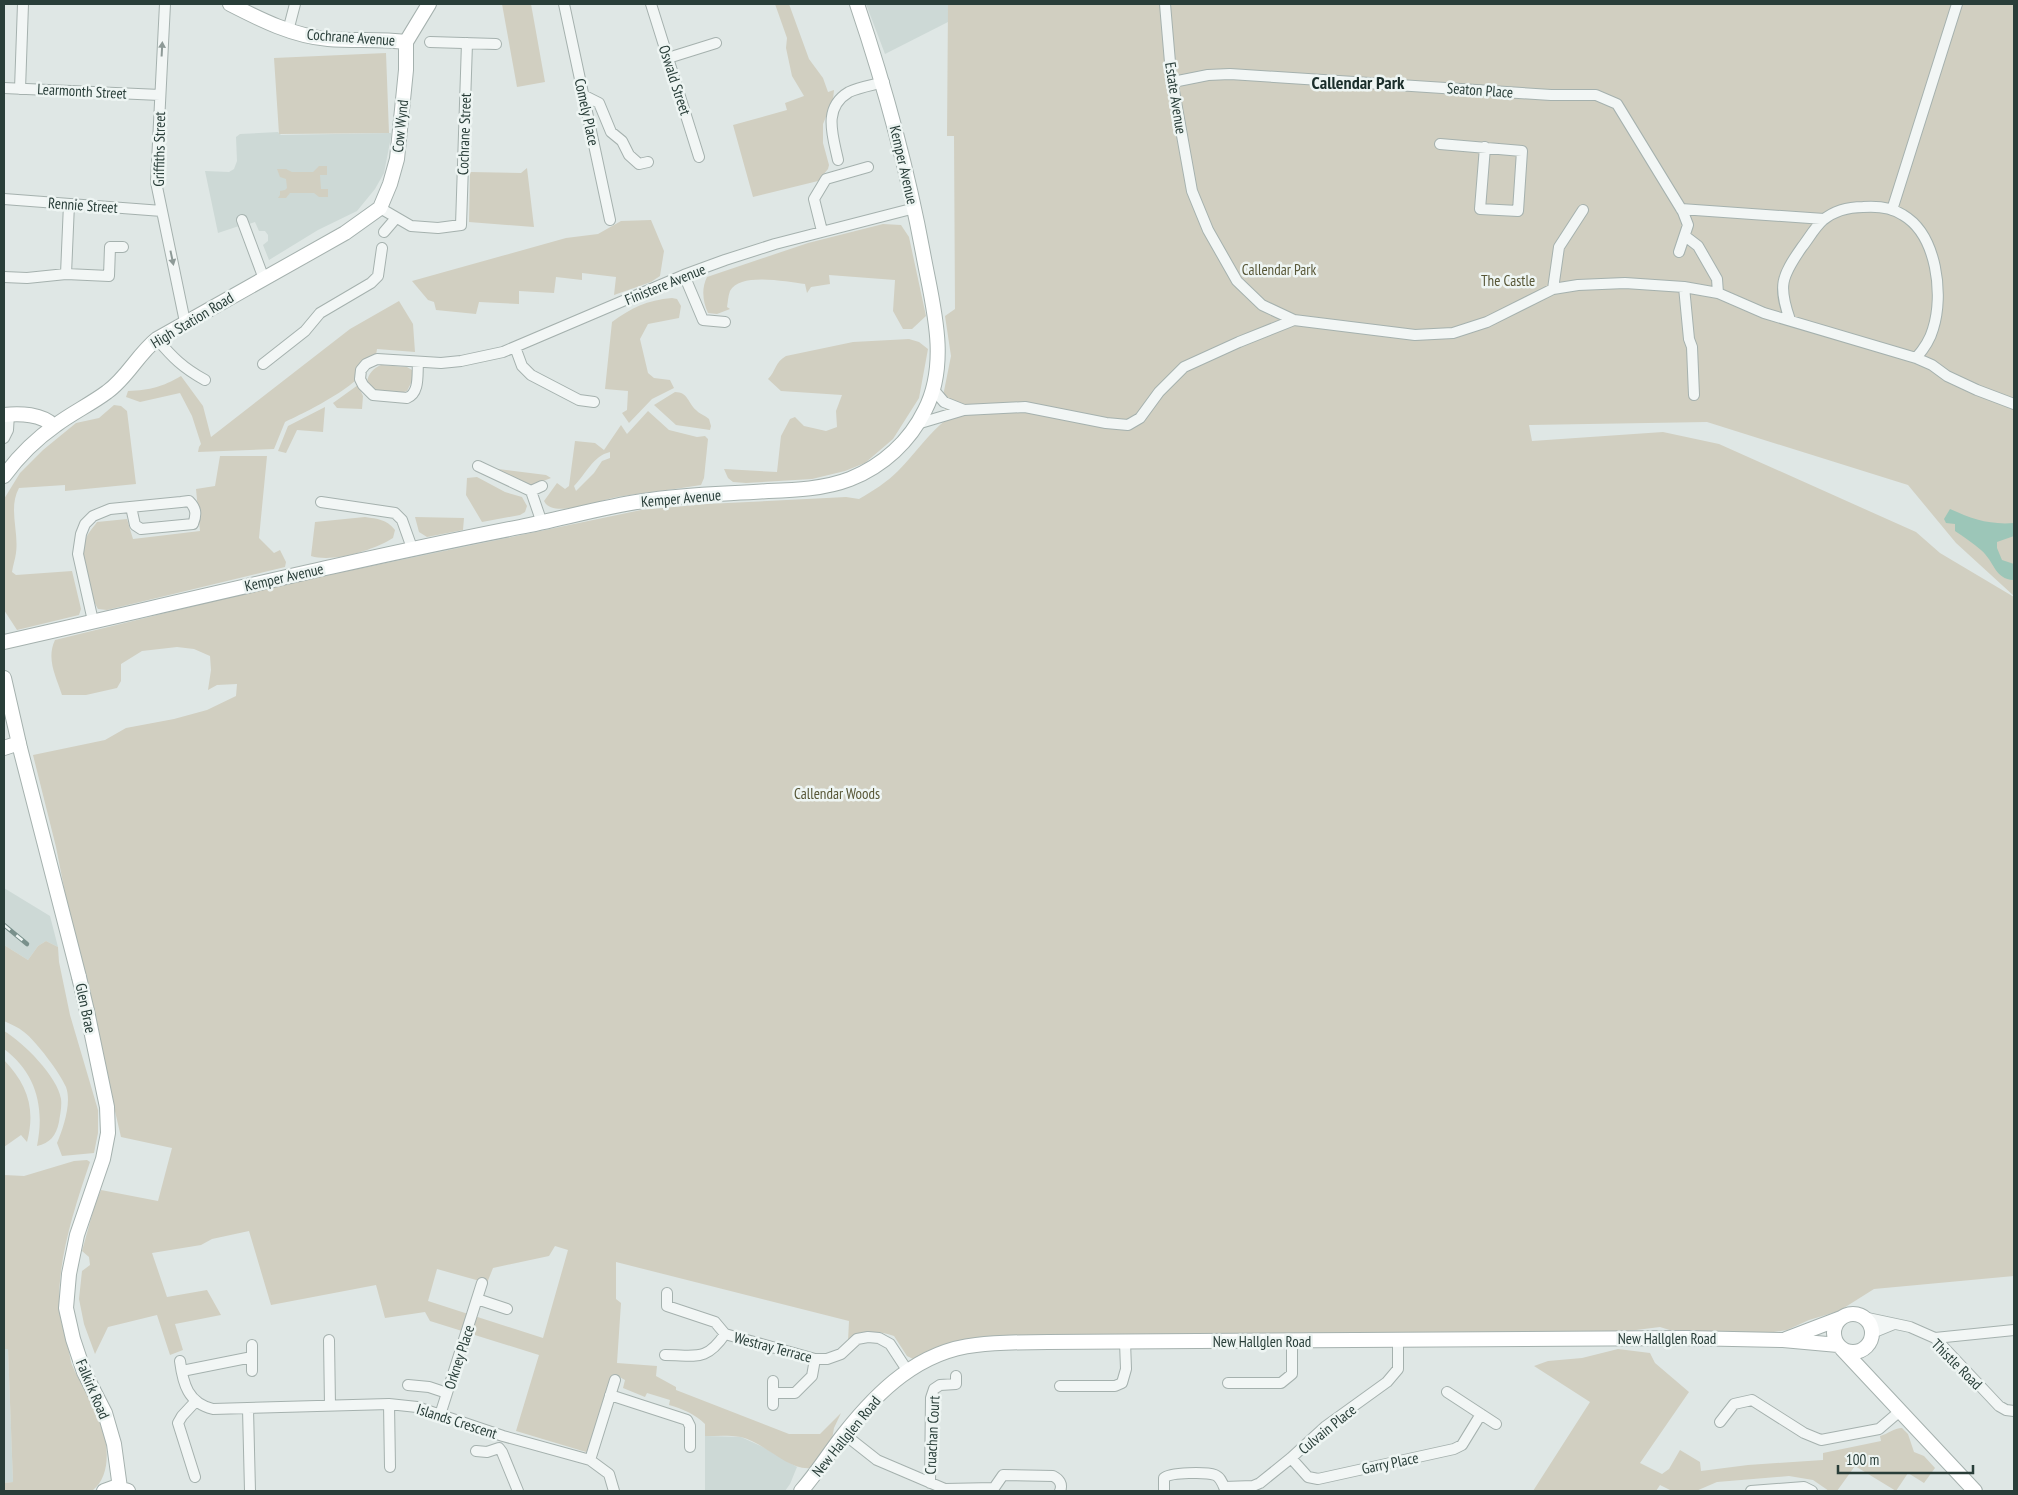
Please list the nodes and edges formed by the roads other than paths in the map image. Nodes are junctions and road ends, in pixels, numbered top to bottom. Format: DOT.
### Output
graph roads {
  1 [pos="23,4"];
  2 [pos="165,4"];
  3 [pos="295,4"];
  4 [pos="429,4"];
  5 [pos="564,4"];
  6 [pos="651,4"];
  7 [pos="857,4"];
  8 [pos="1165,4"];
  9 [pos="1957,4"];
  10 [pos="236,7"];
  11 [pos="288,31"];
  12 [pos="406,42"];
  13 [pos="430,42"];
  14 [pos="716,43"];
  15 [pos="467,44"];
  16 [pos="496,44"];
  17 [pos="668,58"];
  18 [pos="884,82"];
  19 [pos="1173,82"];
  20 [pos="4,88"];
  21 [pos="20,89"];
  22 [pos="160,95"];
  23 [pos="583,95"];
  24 [pos="1440,144"];
  25 [pos="1485,147"];
  26 [pos="699,157"];
  27 [pos="838,160"];
  28 [pos="648,162"];
  29 [pos="868,167"];
  30 [pos="4,199"];
  31 [pos="69,204"];
  32 [pos="380,208"];
  33 [pos="915,208"];
  34 [pos="1681,209"];
  35 [pos="1584,210"];
  36 [pos="1892,210"];
  37 [pos="162,211"];
  38 [pos="396,218"];
  39 [pos="1824,219"];
  40 [pos="242,220"];
  41 [pos="610,220"];
  42 [pos="822,231"];
  43 [pos="384,232"];
  44 [pos="1685,236"];
  45 [pos="123,247"];
  46 [pos="382,248"];
  47 [pos="1679,252"];
  48 [pos="66,274"];
  49 [pos="684,275"];
  50 [pos="4,277"];
  51 [pos="264,279"];
  52 [pos="1684,287"];
  53 [pos="1553,289"];
  54 [pos="1718,293"];
  55 [pos="1294,320"];
  56 [pos="1790,320"];
  57 [pos="185,322"];
  58 [pos="725,322"];
  59 [pos="157,339"];
  60 [pos="515,347"];
  61 [pos="1916,358"];
  62 [pos="418,363"];
  63 [pos="262,364"];
  64 [pos="205,380"];
  65 [pos="933,389"];
  66 [pos="1694,395"];
  67 [pos="594,402"];
  68 [pos="2014,404"];
  69 [pos="964,410"];
  70 [pos="6,415"];
  71 [pos="917,424"];
  72 [pos="54,426"];
  73 [pos="4,438"];
  74 [pos="478,466"];
  75 [pos="4,476"];
  76 [pos="542,486"];
  77 [pos="531,491"];
  78 [pos="321,502"];
  79 [pos="130,507"];
  80 [pos="542,523"];
  81 [pos="412,548"];
  82 [pos="93,622"];
  83 [pos="4,642"];
  84 [pos="4,678"];
  85 [pos="19,743"];
  86 [pos="4,748"];
  87 [pos="482,1283"];
  88 [pos="667,1293"];
  89 [pos="477,1299"];
  90 [pos="507,1309"];
  91 [pos="1863,1317"];
  92 [pos="1841,1318"];
  93 [pos="1895,1324"];
  94 [pos="2014,1330"];
  95 [pos="725,1334"];
  96 [pos="1935,1338"];
  97 [pos="73,1339"];
  98 [pos="329,1340"];
  99 [pos="1398,1340"];
  100 [pos="1783,1340"];
  101 [pos="1869,1340"];
  102 [pos="1292,1341"];
  103 [pos="1125,1342"];
  104 [pos="252,1345"];
  105 [pos="1840,1347"];
  106 [pos="665,1355"];
  107 [pos="252,1357"];
  108 [pos="815,1359"];
  109 [pos="907,1370"];
  110 [pos="252,1371"];
  111 [pos="956,1376"];
  112 [pos="1868,1378"];
  113 [pos="615,1380"];
  114 [pos="773,1381"];
  115 [pos="1228,1383"];
  116 [pos="408,1385"];
  117 [pos="1060,1386"];
  118 [pos="1447,1392"];
  119 [pos="447,1393"];
  120 [pos="773,1393"];
  121 [pos="610,1395"];
  122 [pos="196,1402"];
  123 [pos="390,1404"];
  124 [pos="772,1404"];
  125 [pos="330,1406"];
  126 [pos="248,1409"];
  127 [pos="1900,1411"];
  128 [pos="2014,1411"];
  129 [pos="1481,1414"];
  130 [pos="440,1415"];
  131 [pos="1720,1422"];
  132 [pos="1496,1424"];
  133 [pos="844,1434"];
  134 [pos="503,1436"];
  135 [pos="499,1448"];
  136 [pos="690,1448"];
  137 [pos="476,1451"];
  138 [pos="1291,1458"];
  139 [pos="590,1460"];
  140 [pos="390,1467"];
  141 [pos="195,1477"];
  142 [pos="930,1482"];
  143 [pos="1223,1489"];
  144 [pos="116,1490"];
  145 [pos="994,1490"];
  146 [pos="250,1491"];
  147 [pos="518,1491"];
  148 [pos="614,1491"];
  149 [pos="801,1491"];
  150 [pos="1060,1491"];
  151 [pos="1164,1491"];
  152 [pos="1751,1491"];
  153 [pos="1812,1491"];
  154 [pos="1975,1491"];
  1 -- 21 [label="street"];
  22 -- 2 [label="street, Griffiths Street, one-way"];
  3 -- 11 [label="street"];
  4 -- 12 [label="street"];
  5 -- 23 [label="street, Comely Place"];
  6 -- 17 [label="street, Oswald Street"];
  7 -- 18 [label="street, Kemper Avenue"];
  8 -- 19 [label="street, Estate Avenue"];
  9 -- 36 [label="street"];
  10 -- 11 [label="street, Cochrane Avenue"];
  11 -- 12 [label="street, Cochrane Avenue"];
  12 -- 32 [label="street, Cow Wynd"];
  13 -- 15 [label="street"];
  14 -- 17 [label="street"];
  15 -- 16 [label="street"];
  15 -- 38 [label="street, Cochrane Street"];
  17 -- 26 [label="street, Oswald Street"];
  18 -- 27 [label="street"];
  18 -- 33 [label="street, Kemper Avenue"];
  19 -- 34 [label="street, Seaton Place"];
  19 -- 55 [label="street, Estate Avenue"];
  20 -- 21 [label="street, Learmonth Street"];
  21 -- 22 [label="street, Learmonth Street"];
  22 -- 37 [label="street, Griffiths Street"];
  23 -- 28 [label="street"];
  23 -- 41 [label="street, Comely Place"];
  24 -- 25 [label="street"];
  25 -- 25 [label="street"];
  29 -- 42 [label="street"];
  30 -- 31 [label="street, Rennie Street"];
  31 -- 37 [label="street, Rennie Street"];
  31 -- 48 [label="street"];
  32 -- 38 [label="street"];
  32 -- 51 [label="street, High Station Road"];
  33 -- 42 [label="street, Finistere Avenue"];
  33 -- 65 [label="street, Kemper Avenue"];
  34 -- 39 [label="street"];
  34 -- 44 [label="street, Seaton Place"];
  35 -- 53 [label="street"];
  36 -- 39 [label="street"];
  36 -- 61 [label="street"];
  37 -- 57 [label="street, Griffiths Street, one-way"];
  38 -- 43 [label="street"];
  39 -- 56 [label="street"];
  40 -- 51 [label="street"];
  42 -- 49 [label="street, Finistere Avenue"];
  44 -- 47 [label="street, Seaton Place"];
  44 -- 54 [label="street"];
  45 -- 48 [label="street"];
  46 -- 63 [label="street"];
  48 -- 50 [label="street"];
  49 -- 58 [label="street"];
  49 -- 60 [label="street, Finistere Avenue"];
  51 -- 57 [label="street, High Station Road"];
  52 -- 53 [label="street"];
  52 -- 54 [label="street"];
  52 -- 66 [label="street"];
  53 -- 55 [label="street"];
  54 -- 56 [label="street"];
  55 -- 69 [label="street"];
  56 -- 61 [label="street"];
  57 -- 59 [label="street, High Station Road"];
  59 -- 64 [label="street"];
  59 -- 72 [label="street, High Station Road"];
  60 -- 62 [label="street, Finistere Avenue"];
  60 -- 67 [label="street"];
  61 -- 68 [label="street"];
  62 -- 62 [label="street, Finistere Avenue"];
  65 -- 69 [label="street"];
  65 -- 71 [label="street, Kemper Avenue"];
  69 -- 71 [label="street"];
  70 -- 72 [label="street"];
  70 -- 73 [label="street"];
  71 -- 80 [label="street, Kemper Avenue"];
  72 -- 75 [label="street"];
  74 -- 77 [label="street"];
  76 -- 77 [label="street"];
  77 -- 80 [label="street"];
  78 -- 81 [label="street"];
  79 -- 79 [label="street"];
  79 -- 82 [label="street"];
  80 -- 81 [label="street, Kemper Avenue"];
  81 -- 82 [label="street, Kemper Avenue"];
  82 -- 83 [label="street, Kemper Avenue"];
  84 -- 85 [label="street, Glen Brae"];
  85 -- 86 [label="street"];
  85 -- 97 [label="street, Glen Brae, bridge"];
  87 -- 89 [label="street, Orkney Place"];
  88 -- 95 [label="street, Westray Terrace"];
  89 -- 90 [label="street"];
  89 -- 119 [label="street, Orkney Place"];
  91 -- 92 [label="street"];
  91 -- 93 [label="street, Thistle Road"];
  91 -- 101 [label="street"];
  92 -- 100 [label="street, New Hallglen Road"];
  92 -- 105 [label="street"];
  93 -- 96 [label="street, Thistle Road"];
  93 -- 101 [label="street"];
  94 -- 96 [label="street"];
  95 -- 106 [label="street"];
  95 -- 108 [label="street, Westray Terrace"];
  96 -- 128 [label="street, Thistle Road"];
  97 -- 144 [label="street, Falkirk Road"];
  98 -- 125 [label="street"];
  99 -- 100 [label="street, New Hallglen Road"];
  99 -- 102 [label="street, New Hallglen Road"];
  99 -- 138 [label="street, Culvain Place"];
  100 -- 105 [label="street, New Hallglen Road"];
  101 -- 105 [label="street"];
  101 -- 112 [label="street"];
  102 -- 103 [label="street, New Hallglen Road"];
  102 -- 115 [label="street"];
  103 -- 109 [label="street, New Hallglen Road"];
  103 -- 117 [label="street"];
  104 -- 107 [label="street"];
  105 -- 112 [label="street"];
  107 -- 110 [label="street"];
  107 -- 122 [label="street"];
  108 -- 109 [label="street, Westray Terrace"];
  108 -- 120 [label="street"];
  109 -- 133 [label="street, New Hallglen Road"];
  111 -- 142 [label="street, Cruachan Court"];
  112 -- 127 [label="street"];
  113 -- 121 [label="street"];
  114 -- 120 [label="street"];
  116 -- 119 [label="street"];
  118 -- 129 [label="street"];
  119 -- 130 [label="street, Orkney Place"];
  120 -- 124 [label="street"];
  121 -- 136 [label="street"];
  121 -- 139 [label="street"];
  122 -- 126 [label="street, Islands Crescent"];
  122 -- 141 [label="street"];
  123 -- 125 [label="street, Islands Crescent"];
  123 -- 130 [label="street, Islands Crescent"];
  123 -- 140 [label="street"];
  125 -- 126 [label="street, Islands Crescent"];
  126 -- 146 [label="street"];
  127 -- 131 [label="street"];
  127 -- 154 [label="street"];
  129 -- 132 [label="street"];
  129 -- 138 [label="street, Garry Place"];
  130 -- 134 [label="street, Islands Crescent"];
  133 -- 142 [label="street"];
  133 -- 149 [label="street, New Hallglen Road"];
  134 -- 135 [label="street"];
  134 -- 139 [label="street, Islands Crescent"];
  135 -- 137 [label="street"];
  135 -- 147 [label="street"];
  138 -- 143 [label="street, Culvain Place"];
  139 -- 148 [label="street, Islands Crescent"];
  142 -- 145 [label="street"];
  143 -- 151 [label="street, Culvain Place"];
  145 -- 150 [label="street"];
  152 -- 153 [label="street"];
}
